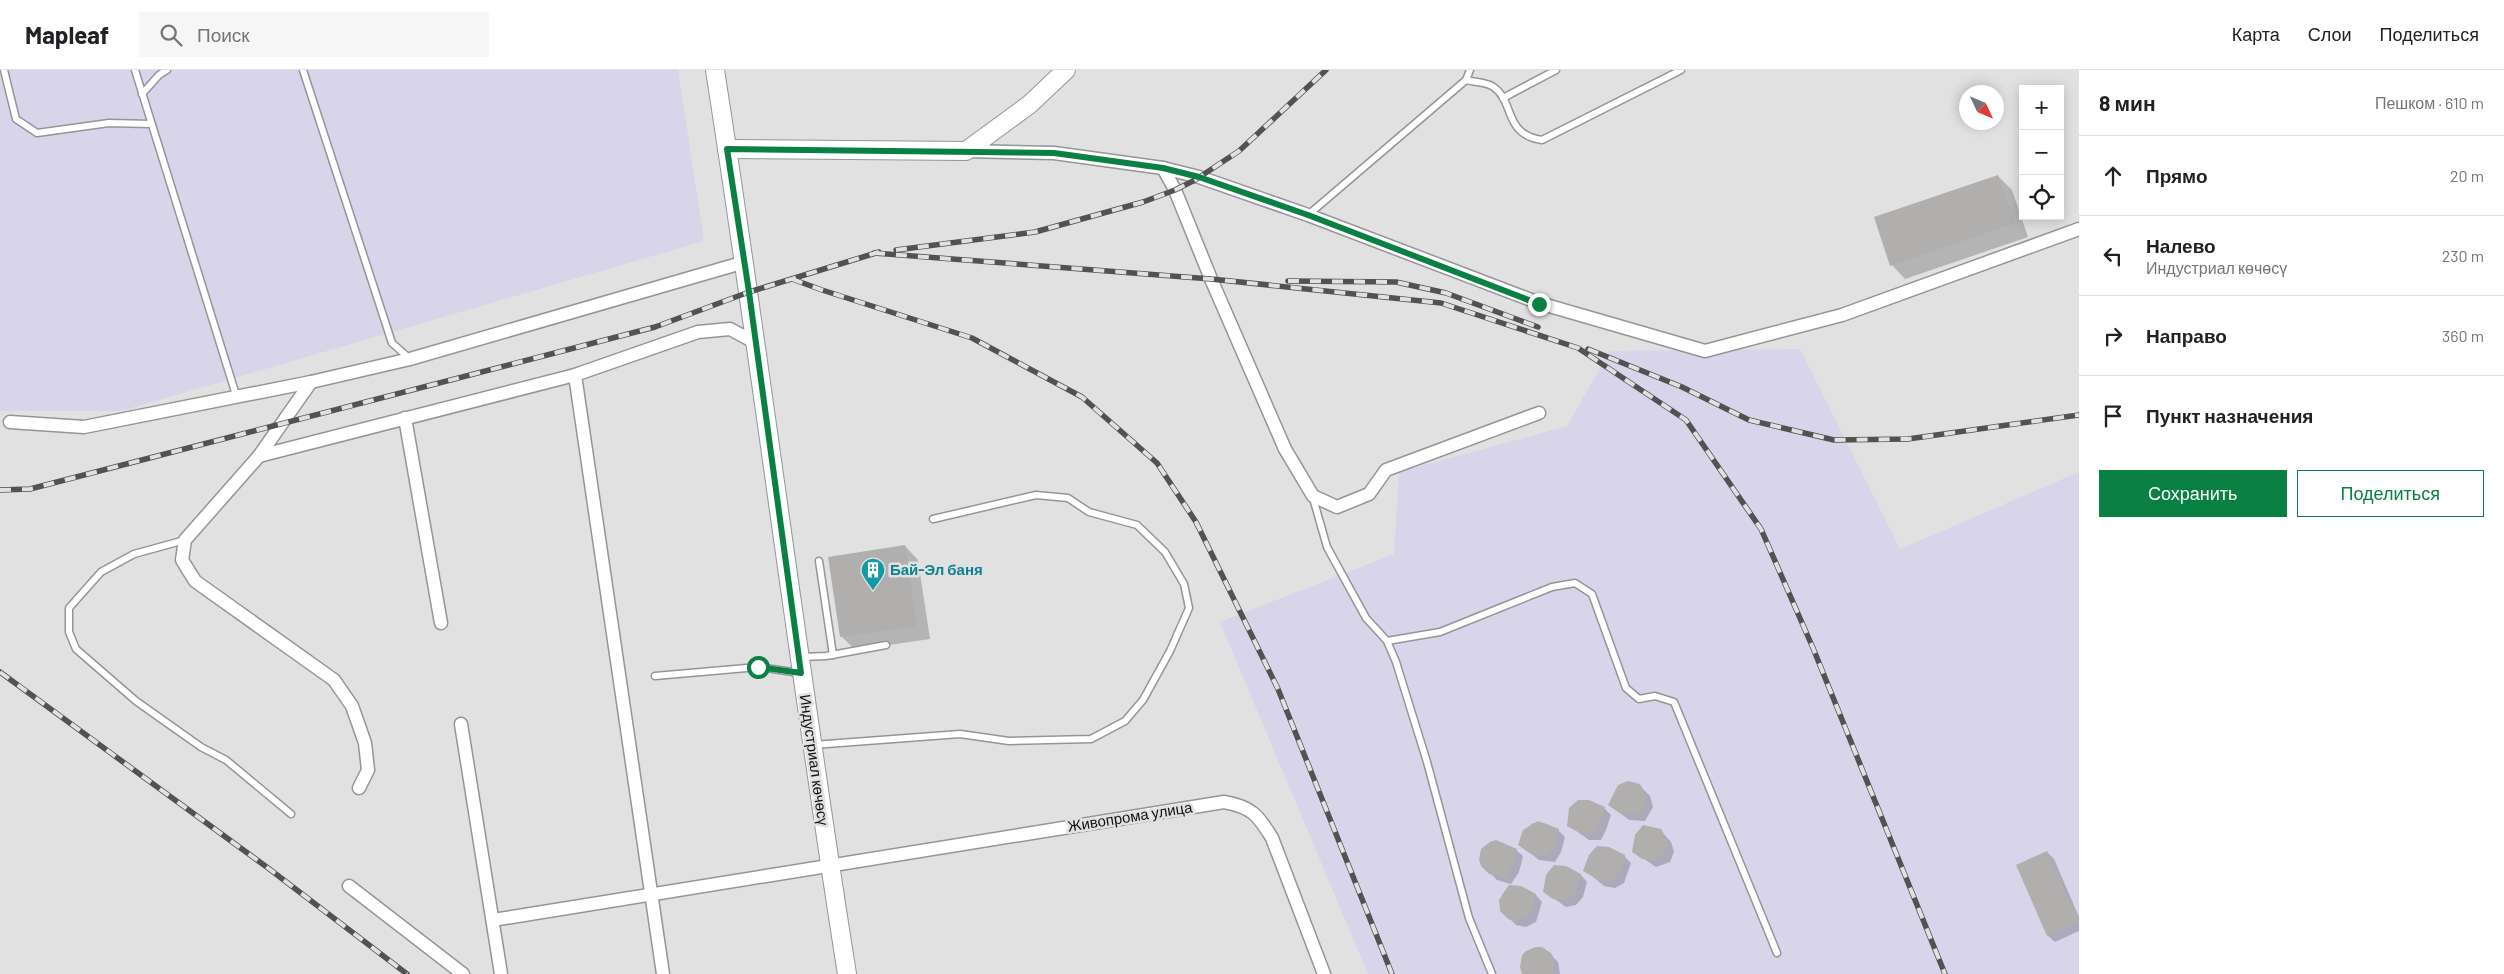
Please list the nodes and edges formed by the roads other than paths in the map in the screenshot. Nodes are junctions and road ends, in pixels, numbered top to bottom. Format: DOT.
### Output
graph roads {
  1 [pos="4,70"];
  2 [pos="135,70"];
  3 [pos="167,70"];
  4 [pos="303,70"];
  5 [pos="715,70"];
  6 [pos="1066,70"];
  7 [pos="1470,70"];
  8 [pos="1556,70"];
  9 [pos="1681,70"];
  10 [pos="1466,80"];
  11 [pos="142,94"];
  12 [pos="1502,98"];
  13 [pos="151,124"];
  14 [pos="727,149"];
  15 [pos="966,151"];
  16 [pos="1163,168"];
  17 [pos="1308,215"];
  18 [pos="2079,229"];
  19 [pos="745,262"];
  20 [pos="756,343"];
  21 [pos="410,359"];
  22 [pos="575,375"];
  23 [pos="311,382"];
  24 [pos="236,395"];
  25 [pos="1539,413"];
  26 [pos="405,418"];
  27 [pos="10,422"];
  28 [pos="259,456"];
  29 [pos="1313,496"];
  30 [pos="933,519"];
  31 [pos="185,540"];
  32 [pos="819,561"];
  33 [pos="441,623"];
  34 [pos="1387,641"];
  35 [pos="886,645"];
  36 [pos="833,655"];
  37 [pos="800,665"];
  38 [pos="655,676"];
  39 [pos="461,724"];
  40 [pos="812,745"];
  41 [pos="359,788"];
  42 [pos="291,814"];
  43 [pos="830,866"];
  44 [pos="349,886"];
  45 [pos="651,895"];
  46 [pos="493,920"];
  47 [pos="1777,953"];
  48 [pos="463,974"];
  49 [pos="501,974"];
  50 [pos="663,974"];
  51 [pos="847,974"];
  52 [pos="1324,974"];
  53 [pos="1492,974"];
  1 -- 13 [label="lane"];
  2 -- 11 [label="lane"];
  3 -- 11 [label="lane"];
  4 -- 21 [label="lane"];
  5 -- 14 [label="main road, Индустриал көчөсү"];
  6 -- 15 [label="main road"];
  7 -- 10 [label="lane"];
  8 -- 12 [label="lane"];
  9 -- 12 [label="lane"];
  10 -- 12 [label="lane"];
  10 -- 17 [label="lane"];
  11 -- 13 [label="lane"];
  13 -- 24 [label="lane"];
  14 -- 15 [label="main road"];
  14 -- 19 [label="main road, Индустриал көчөсү"];
  15 -- 16 [label="street"];
  16 -- 17 [label="street"];
  16 -- 29 [label="street"];
  17 -- 18 [label="street"];
  19 -- 20 [label="main road, Индустриал көчөсү"];
  19 -- 21 [label="street"];
  20 -- 22 [label="street"];
  20 -- 37 [label="main road, Индустриал көчөсү"];
  21 -- 23 [label="street"];
  22 -- 26 [label="street"];
  22 -- 45 [label="street"];
  23 -- 24 [label="street"];
  23 -- 28 [label="street"];
  24 -- 27 [label="street"];
  25 -- 29 [label="street"];
  26 -- 28 [label="street"];
  26 -- 33 [label="street"];
  28 -- 31 [label="street"];
  29 -- 34 [label="lane"];
  30 -- 40 [label="lane"];
  31 -- 41 [label="street"];
  31 -- 42 [label="lane"];
  32 -- 36 [label="lane"];
  34 -- 47 [label="lane"];
  34 -- 53 [label="lane"];
  35 -- 36 [label="lane"];
  36 -- 37 [label="lane"];
  37 -- 38 [label="lane"];
  37 -- 40 [label="main road, Индустриал көчөсү"];
  39 -- 46 [label="street"];
  40 -- 43 [label="main road, Индустриал көчөсү"];
  43 -- 45 [label="street, Живопрома улица"];
  43 -- 51 [label="main road, Индустриал көчөсү"];
  43 -- 52 [label="street, Живопрома улица"];
  44 -- 48 [label="street"];
  45 -- 46 [label="street, Живопрома улица"];
  45 -- 50 [label="street"];
  46 -- 49 [label="street"];
}
